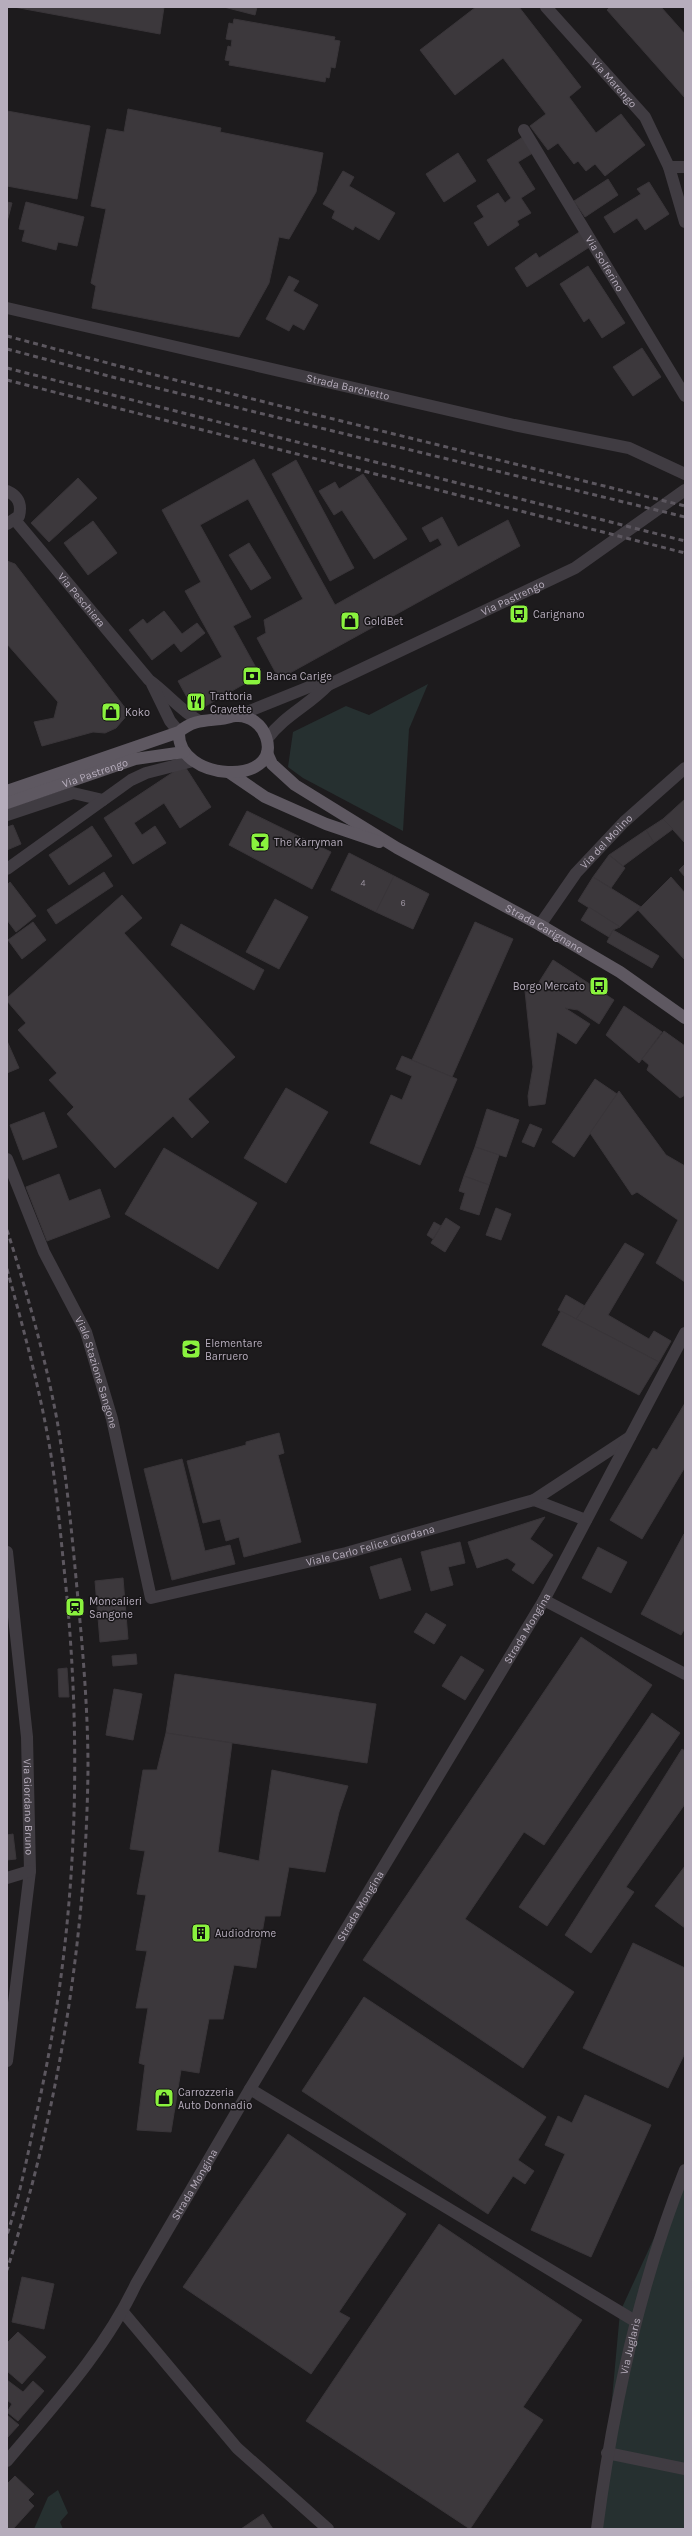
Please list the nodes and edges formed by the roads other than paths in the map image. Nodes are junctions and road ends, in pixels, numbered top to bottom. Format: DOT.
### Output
graph roads {
  1 [pos="546,7"];
  2 [pos="524,130"];
  3 [pos="669,167"];
  4 [pos="685,167"];
  5 [pos="685,222"];
  6 [pos="7,308"];
  7 [pos="685,396"];
  8 [pos="685,474"];
  9 [pos="685,490"];
  10 [pos="7,491"];
  11 [pos="11,522"];
  12 [pos="149,680"];
  13 [pos="328,685"];
  14 [pos="237,716"];
  15 [pos="199,720"];
  16 [pos="179,732"];
  17 [pos="267,739"];
  18 [pos="184,752"];
  19 [pos="267,753"];
  20 [pos="193,762"];
  21 [pos="685,768"];
  22 [pos="230,773"];
  23 [pos="7,791"];
  24 [pos="102,800"];
  25 [pos="7,803"];
  26 [pos="7,815"];
  27 [pos="397,848"];
  28 [pos="7,869"];
  29 [pos="540,925"];
  30 [pos="685,1018"];
  31 [pos="7,1159"];
  32 [pos="685,1333"];
  33 [pos="630,1437"];
  34 [pos="534,1500"];
  35 [pos="586,1520"];
  36 [pos="7,1552"];
  37 [pos="151,1598"];
  38 [pos="544,1600"];
  39 [pos="11,1620"];
  40 [pos="685,1674"];
  41 [pos="30,1871"];
  42 [pos="7,1878"];
  43 [pos="7,2061"];
  44 [pos="250,2089"];
  45 [pos="685,2170"];
  46 [pos="123,2312"];
  47 [pos="635,2321"];
  48 [pos="607,2453"];
  49 [pos="7,2461"];
  50 [pos="685,2469"];
  51 [pos="328,2529"];
  52 [pos="597,2529"];
  1 -- 3 [label="street, Via Marengo"];
  2 -- 7 [label="street, Via Solferino"];
  3 -- 4 [label="street"];
  3 -- 5 [label="street, Via Marengo"];
  6 -- 8 [label="street, Strada Barchetto"];
  9 -- 13 [label="street, Via Pastrengo"];
  10 -- 11 [label="street, Via Peschiera"];
  11 -- 12 [label="street, Via Peschiera"];
  12 -- 15 [label="street, Via Peschiera"];
  12 -- 16 [label="street, Via Peschiera"];
  13 -- 14 [label="street, Via Pastrengo"];
  13 -- 17 [label="street, Via Pastrengo"];
  14 -- 15 [label="main road, Via Pastrengo"];
  14 -- 17 [label="main road, Via Pastrengo"];
  15 -- 16 [label="main road, Via Pastrengo"];
  16 -- 18 [label="main road"];
  16 -- 23 [label="main road, Via Pastrengo"];
  17 -- 19 [label="main road"];
  18 -- 20 [label="main road"];
  18 -- 25 [label="main road, Via Pastrengo"];
  19 -- 22 [label="main road"];
  19 -- 27 [label="main road, Strada Carignano"];
  20 -- 22 [label="main road"];
  20 -- 24 [label="street"];
  21 -- 29 [label="street, Via del Molino"];
  22 -- 27 [label="main road, Strada Carignano"];
  24 -- 26 [label="street"];
  24 -- 28 [label="street"];
  27 -- 29 [label="main road, Strada Carignano"];
  29 -- 30 [label="main road, Strada Carignano"];
  31 -- 37 [label="street, Viale Stazione Sangone"];
  32 -- 33 [label="street, Strada Mongina"];
  33 -- 34 [label="street, Viale Carlo Felice Giordana"];
  33 -- 35 [label="street, Strada Mongina"];
  34 -- 35 [label="street"];
  34 -- 37 [label="street, Viale Carlo Felice Giordana"];
  35 -- 38 [label="street, Strada Mongina"];
  36 -- 39 [label="street, Via Giordano Bruno"];
  38 -- 40 [label="street"];
  38 -- 44 [label="street, Strada Mongina"];
  39 -- 41 [label="street, Via Giordano Bruno"];
  41 -- 42 [label="street"];
  41 -- 43 [label="street, Via Giordano Bruno"];
  44 -- 46 [label="street, Strada Mongina"];
  44 -- 47 [label="street"];
  45 -- 47 [label="street, Via Juglaris"];
  46 -- 49 [label="street, Strada Mongina"];
  46 -- 51 [label="street"];
  47 -- 48 [label="street, Via Juglaris"];
  48 -- 50 [label="street"];
  48 -- 52 [label="street, Via Juglaris"];
}
